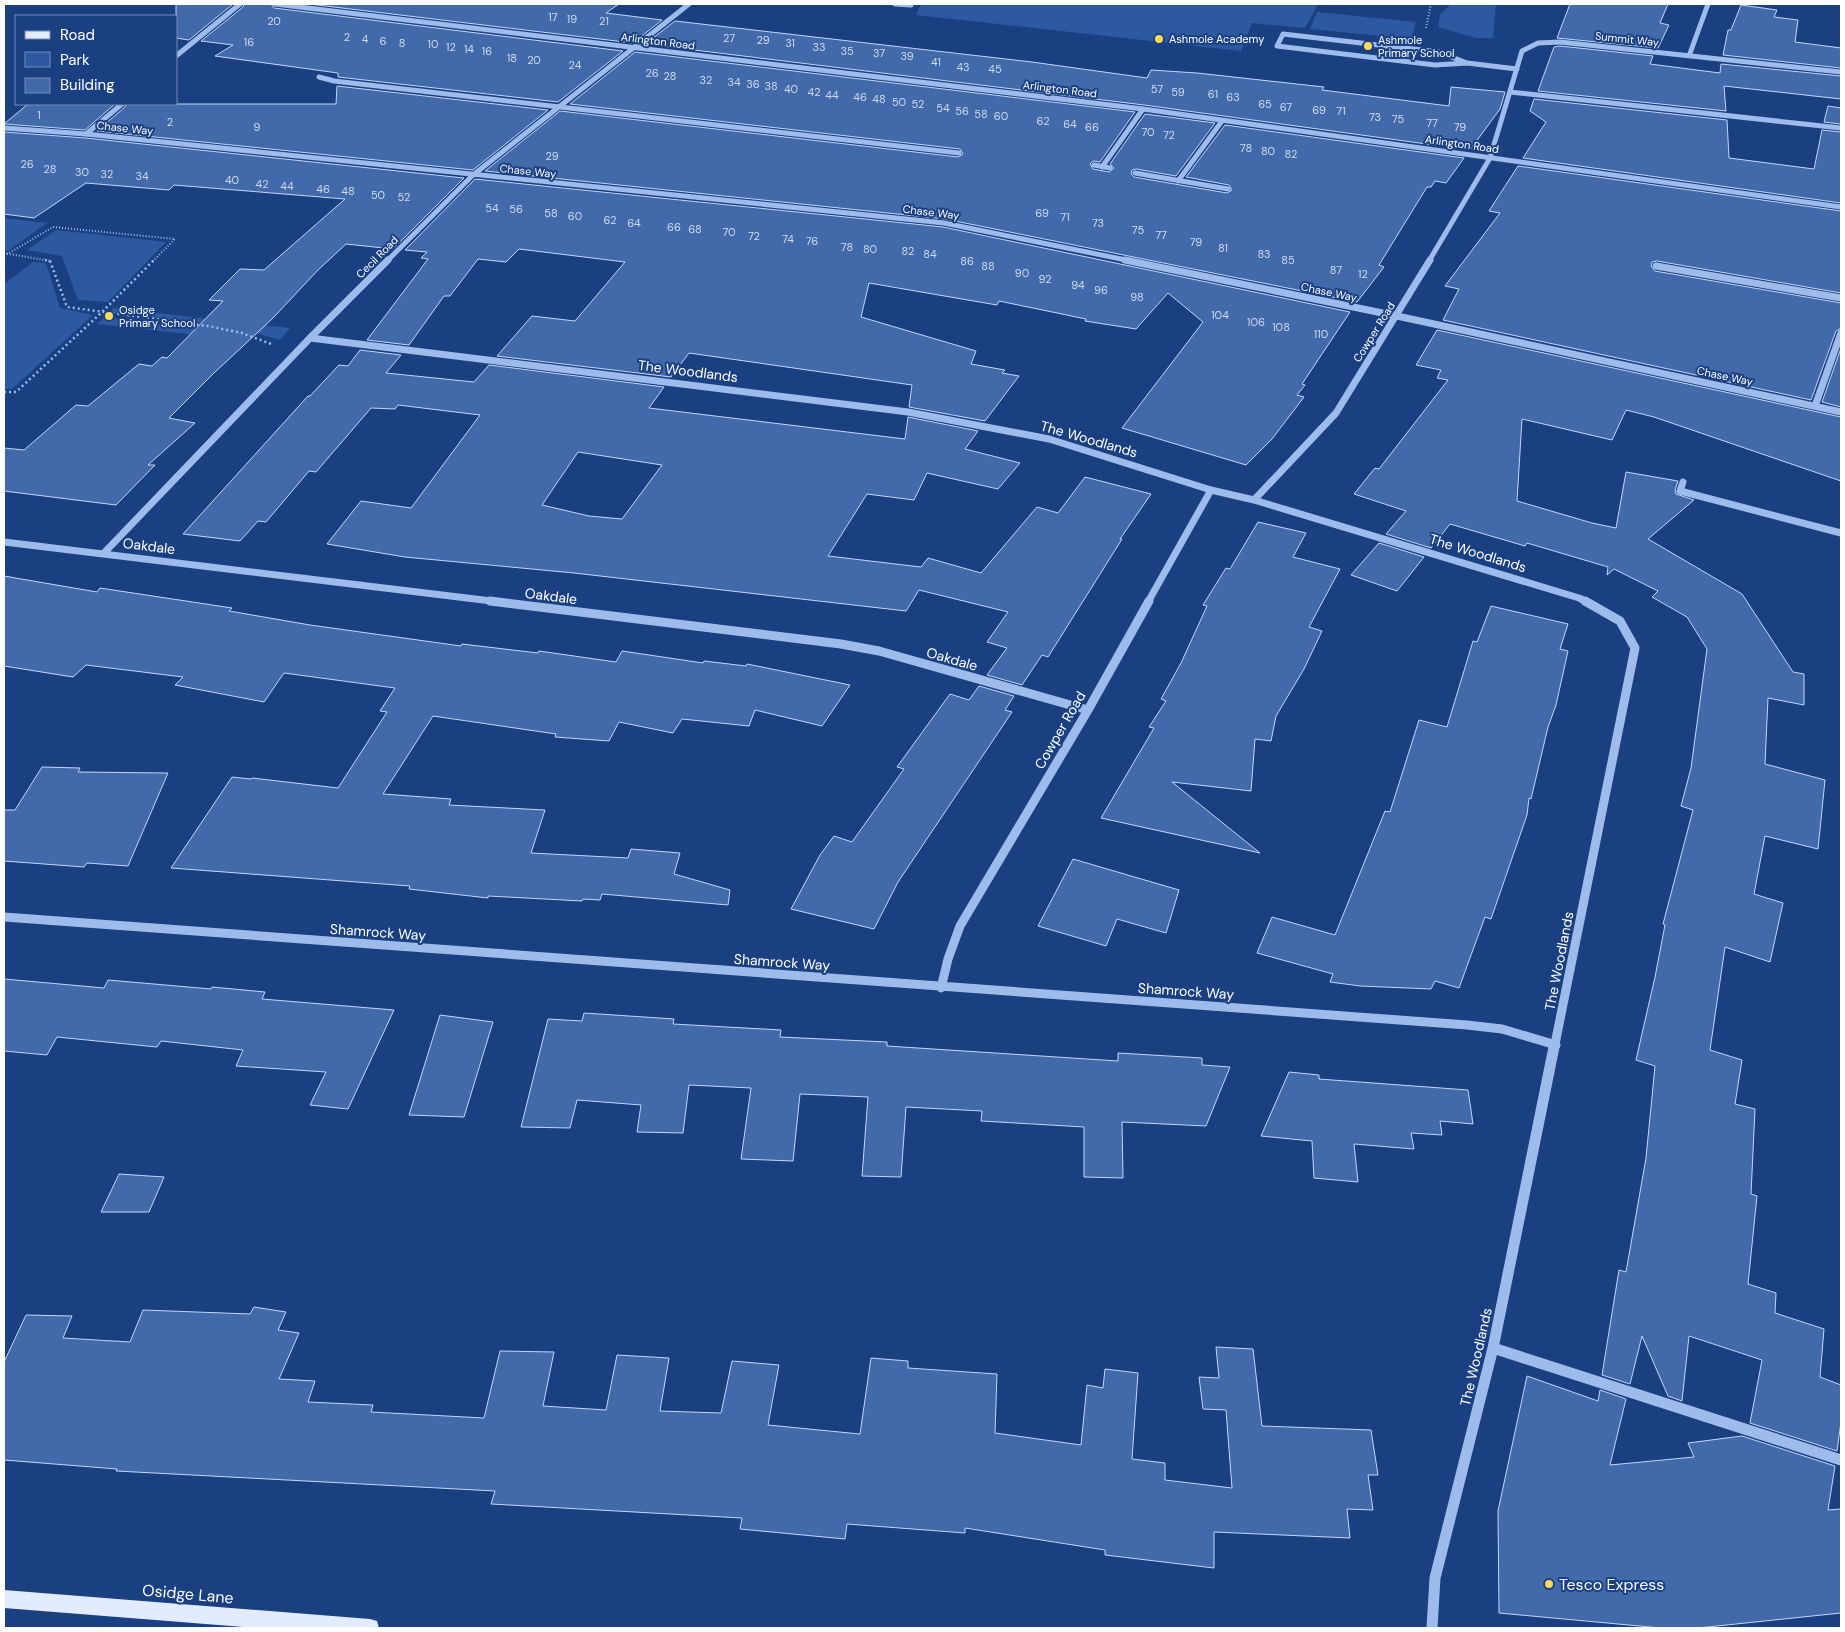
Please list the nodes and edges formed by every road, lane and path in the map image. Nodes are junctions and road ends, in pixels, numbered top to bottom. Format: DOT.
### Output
graph roads {
  1 [pos="240,4"];
  2 [pos="275,4"];
  3 [pos="689,4"];
  4 [pos="896,4"];
  5 [pos="1431,4"];
  6 [pos="1708,4"];
  7 [pos="911,5"];
  8 [pos="1425,33"];
  9 [pos="632,48"];
  10 [pos="178,54"];
  11 [pos="1689,56"];
  12 [pos="1467,63"];
  13 [pos="1517,69"];
  14 [pos="1841,72"];
  15 [pos="319,77"];
  16 [pos="1510,92"];
  17 [pos="121,105"];
  18 [pos="560,108"];
  19 [pos="1143,109"];
  20 [pos="1222,121"];
  21 [pos="4,128"];
  22 [pos="1841,128"];
  23 [pos="86,134"];
  24 [pos="959,153"];
  25 [pos="1490,158"];
  26 [pos="1094,166"];
  27 [pos="1102,167"];
  28 [pos="1110,168"];
  29 [pos="1135,173"];
  30 [pos="474,175"];
  31 [pos="1178,181"];
  32 [pos="1228,189"];
  33 [pos="1841,207"];
  34 [pos="8,253"];
  35 [pos="4,254"];
  36 [pos="1656,266"];
  37 [pos="1841,298"];
  38 [pos="101,314"];
  39 [pos="1397,316"];
  40 [pos="1841,333"];
  41 [pos="310,338"];
  42 [pos="302,347"];
  43 [pos="4,392"];
  44 [pos="1815,406"];
  45 [pos="1841,412"];
  46 [pos="1682,482"];
  47 [pos="1211,490"];
  48 [pos="1254,500"];
  49 [pos="1841,533"];
  50 [pos="4,542"];
  51 [pos="104,553"];
  52 [pos="1088,710"];
  53 [pos="4,917"];
  54 [pos="941,988"];
  55 [pos="1556,1045"];
  56 [pos="1493,1348"];
  57 [pos="1841,1460"];
  58 [pos="4,1599"];
  59 [pos="370,1628"];
  60 [pos="1432,1628"];
  1 -- 10 [label="street"];
  2 -- 9 [label="street, Arlington Road"];
  3 -- 9 [label="street, Cecil Road"];
  4 -- 7 [label="street"];
  5 -- 8 [label="path"];
  6 -- 11 [label="street"];
  9 -- 18 [label="street, Cecil Road"];
  9 -- 19 [label="street, Arlington Road"];
  11 -- 13 [label="street, Summit Way"];
  11 -- 14 [label="street, Summit Way"];
  12 -- 12 [label="street"];
  12 -- 13 [label="street"];
  13 -- 16 [label="street, Summit Way"];
  15 -- 18 [label="street"];
  16 -- 22 [label="street"];
  16 -- 25 [label="street, Summit Way"];
  17 -- 23 [label="street"];
  18 -- 24 [label="street"];
  18 -- 30 [label="street, Cecil Road"];
  19 -- 20 [label="street, Arlington Road"];
  19 -- 27 [label="street"];
  20 -- 25 [label="street, Arlington Road"];
  20 -- 31 [label="street"];
  21 -- 23 [label="street, Chase Way"];
  23 -- 30 [label="street, Chase Way"];
  25 -- 33 [label="street, Arlington Road"];
  25 -- 39 [label="street, Cowper Road"];
  26 -- 27 [label="street"];
  27 -- 28 [label="street"];
  29 -- 31 [label="street"];
  30 -- 39 [label="street, Chase Way"];
  30 -- 41 [label="street, Cecil Road"];
  31 -- 32 [label="street"];
  34 -- 35 [label="path"];
  34 -- 38 [label="path"];
  34 -- 38 [label="path"];
  36 -- 37 [label="street"];
  38 -- 42 [label="path"];
  38 -- 43 [label="path"];
  39 -- 44 [label="street, Chase Way"];
  39 -- 48 [label="street, Cowper Road"];
  40 -- 44 [label="street"];
  41 -- 42 [label="street, Cecil Road"];
  41 -- 47 [label="street, The Woodlands"];
  42 -- 51 [label="street, Cecil Road"];
  44 -- 45 [label="street, Chase Way"];
  46 -- 49 [label="street"];
  47 -- 48 [label="street, The Woodlands"];
  47 -- 52 [label="street, Cowper Road"];
  48 -- 55 [label="street, The Woodlands"];
  50 -- 51 [label="street, Oakdale"];
  51 -- 52 [label="street, Oakdale"];
  52 -- 54 [label="street, Cowper Road"];
  53 -- 54 [label="street, Shamrock Way"];
  54 -- 55 [label="street, Shamrock Way"];
  55 -- 56 [label="street, The Woodlands"];
  56 -- 57 [label="street"];
  56 -- 60 [label="street, The Woodlands"];
  58 -- 59 [label="main road, Osidge Lane"];
}
